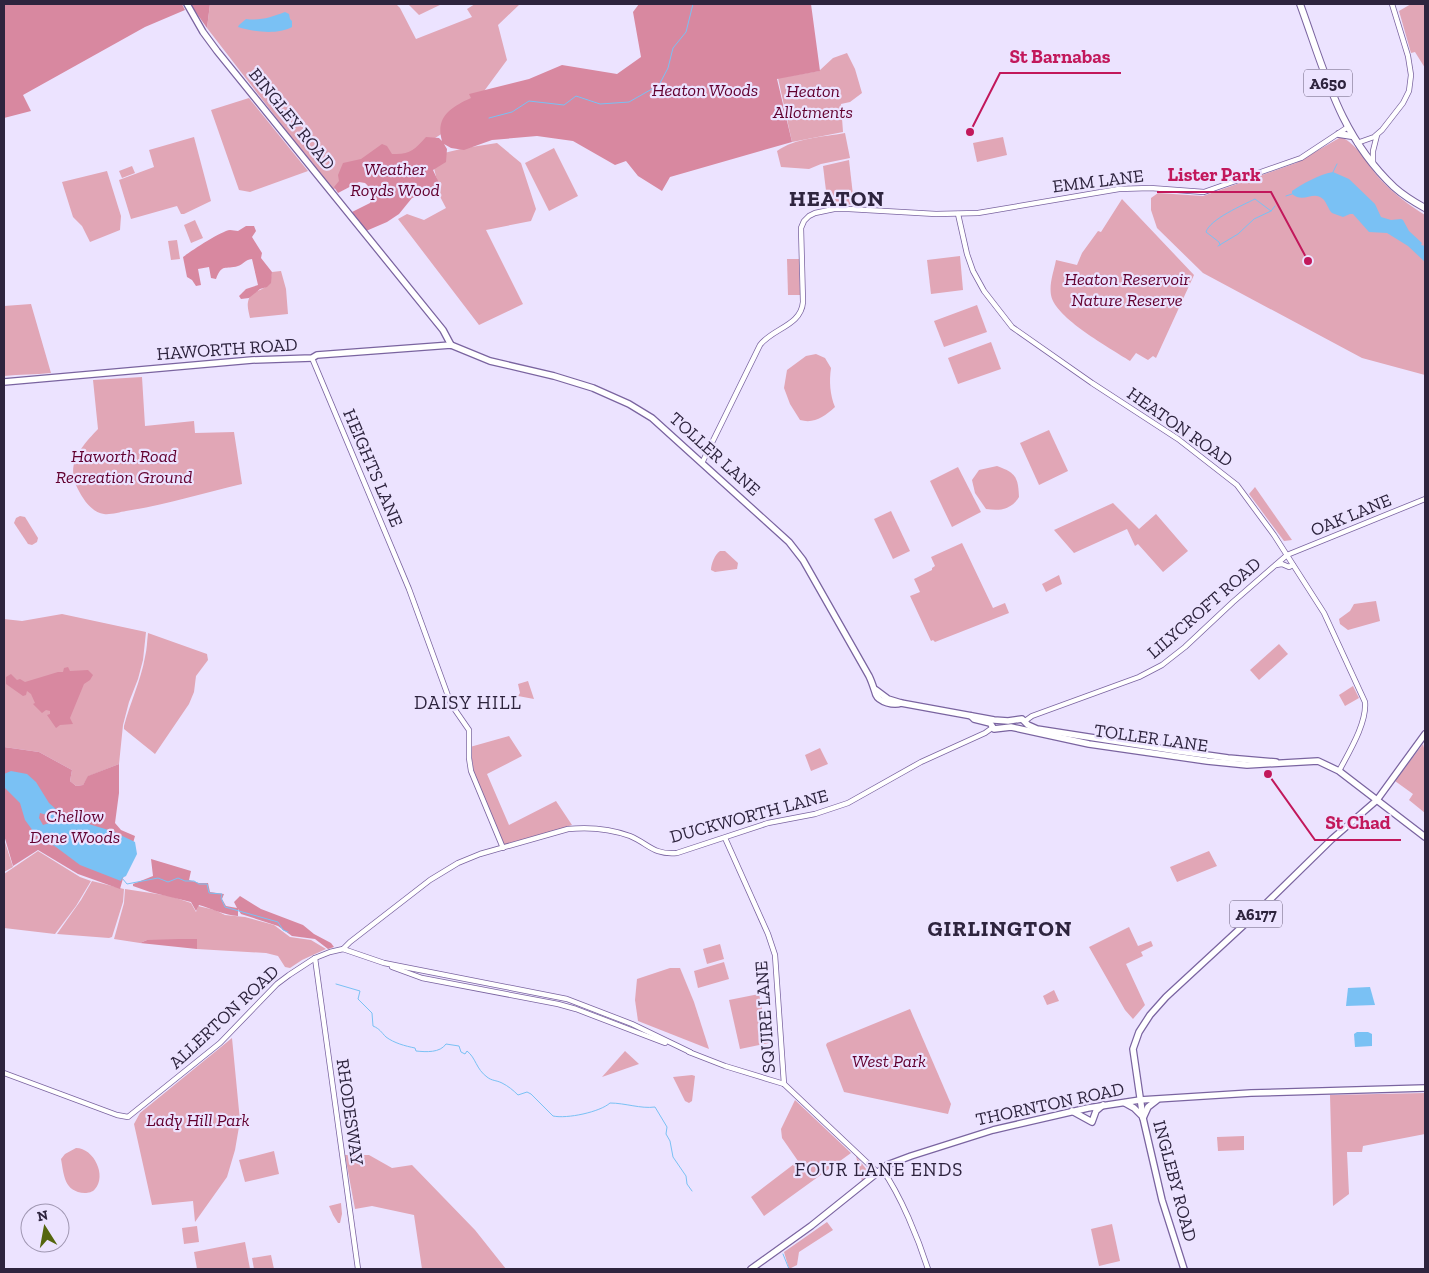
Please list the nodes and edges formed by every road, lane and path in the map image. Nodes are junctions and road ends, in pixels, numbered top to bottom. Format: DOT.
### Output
graph roads {
  1 [pos="187,4"];
  2 [pos="1300,4"];
  3 [pos="1392,4"];
  4 [pos="1348,128"];
  5 [pos="1339,134"];
  6 [pos="1377,135"];
  7 [pos="1352,136"];
  8 [pos="1359,145"];
  9 [pos="1373,164"];
  10 [pos="1425,208"];
  11 [pos="958,214"];
  12 [pos="451,345"];
  13 [pos="312,358"];
  14 [pos="4,382"];
  15 [pos="702,463"];
  16 [pos="1425,499"];
  17 [pos="1287,555"];
  18 [pos="1275,565"];
  19 [pos="1293,565"];
  20 [pos="1026,723"];
  21 [pos="992,724"];
  22 [pos="1021,730"];
  23 [pos="1051,734"];
  24 [pos="1425,734"];
  25 [pos="1089,737"];
  26 [pos="1089,744"];
  27 [pos="1122,746"];
  28 [pos="1339,771"];
  29 [pos="1377,800"];
  30 [pos="1425,837"];
  31 [pos="725,838"];
  32 [pos="503,848"];
  33 [pos="343,949"];
  34 [pos="315,958"];
  35 [pos="384,964"];
  36 [pos="690,1052"];
  37 [pos="4,1073"];
  38 [pos="784,1084"];
  39 [pos="1425,1088"];
  40 [pos="1159,1099"];
  41 [pos="1140,1100"];
  42 [pos="1125,1102"];
  43 [pos="1103,1105"];
  44 [pos="1071,1111"];
  45 [pos="1143,1118"];
  46 [pos="880,1171"];
  47 [pos="358,1269"];
  48 [pos="751,1269"];
  49 [pos="928,1269"];
  50 [pos="1184,1269"];
  1 -- 12 [label="main road, BINGLEY ROAD"];
  2 -- 4 [label="highway, A650"];
  3 -- 6 [label="street"];
  4 -- 5 [label="street, EMM LANE"];
  4 -- 7 [label="highway, A650"];
  5 -- 7 [label="highway"];
  5 -- 11 [label="street, EMM LANE"];
  6 -- 8 [label="street"];
  6 -- 9 [label="street"];
  7 -- 8 [label="highway, A650"];
  8 -- 9 [label="highway, A650"];
  9 -- 10 [label="highway, A650"];
  11 -- 15 [label="street, EMM LANE"];
  11 -- 17 [label="street, HEATON ROAD"];
  12 -- 13 [label="main road, HAWORTH ROAD"];
  12 -- 15 [label="main road, TOLLER LANE"];
  13 -- 14 [label="main road, HAWORTH ROAD"];
  13 -- 32 [label="street, HEIGHTS LANE"];
  15 -- 21 [label="main road, TOLLER LANE"];
  16 -- 17 [label="street, OAK LANE"];
  17 -- 18 [label="street, LILYCROFT ROAD"];
  17 -- 19 [label="street, HEATON ROAD"];
  18 -- 19 [label="street"];
  18 -- 20 [label="street, LILYCROFT ROAD"];
  19 -- 28 [label="street, HEATON ROAD"];
  20 -- 21 [label="main road, TOLLER LANE"];
  20 -- 22 [label="main road"];
  20 -- 23 [label="main road, TOLLER LANE"];
  21 -- 22 [label="main road, TOLLER LANE"];
  21 -- 31 [label="street, DUCKWORTH LANE"];
  22 -- 23 [label="main road, TOLLER LANE"];
  23 -- 25 [label="main road, TOLLER LANE"];
  23 -- 26 [label="main road, TOLLER LANE"];
  24 -- 29 [label="main road, A6177"];
  25 -- 26 [label="main road"];
  25 -- 27 [label="main road, TOLLER LANE"];
  26 -- 27 [label="main road, TOLLER LANE"];
  27 -- 28 [label="main road, TOLLER LANE"];
  28 -- 29 [label="main road, TOLLER LANE"];
  29 -- 30 [label="main road, TOLLER LANE"];
  29 -- 41 [label="main road, A6177"];
  31 -- 32 [label="street, DUCKWORTH LANE"];
  31 -- 38 [label="street, SQUIRE LANE"];
  32 -- 33 [label="street, DUCKWORTH LANE"];
  33 -- 34 [label="street, ALLERTON ROAD"];
  33 -- 35 [label="street"];
  34 -- 37 [label="street, ALLERTON ROAD"];
  34 -- 47 [label="street, RHODESWAY"];
  35 -- 36 [label="street"];
  35 -- 36 [label="street"];
  36 -- 38 [label="street"];
  38 -- 46 [label="street"];
  39 -- 40 [label="main road, THORNTON ROAD"];
  40 -- 41 [label="main road, THORNTON ROAD"];
  40 -- 45 [label="main road"];
  41 -- 42 [label="main road, THORNTON ROAD"];
  41 -- 45 [label="main road, INGLEBY ROAD / A6177"];
  42 -- 43 [label="main road, THORNTON ROAD"];
  42 -- 45 [label="main road"];
  43 -- 44 [label="main road, THORNTON ROAD"];
  43 -- 44 [label="main road"];
  44 -- 46 [label="main road, THORNTON ROAD"];
  45 -- 50 [label="main road, INGLEBY ROAD / A6177"];
  46 -- 48 [label="main road, THORNTON ROAD"];
  46 -- 49 [label="street"];
}
